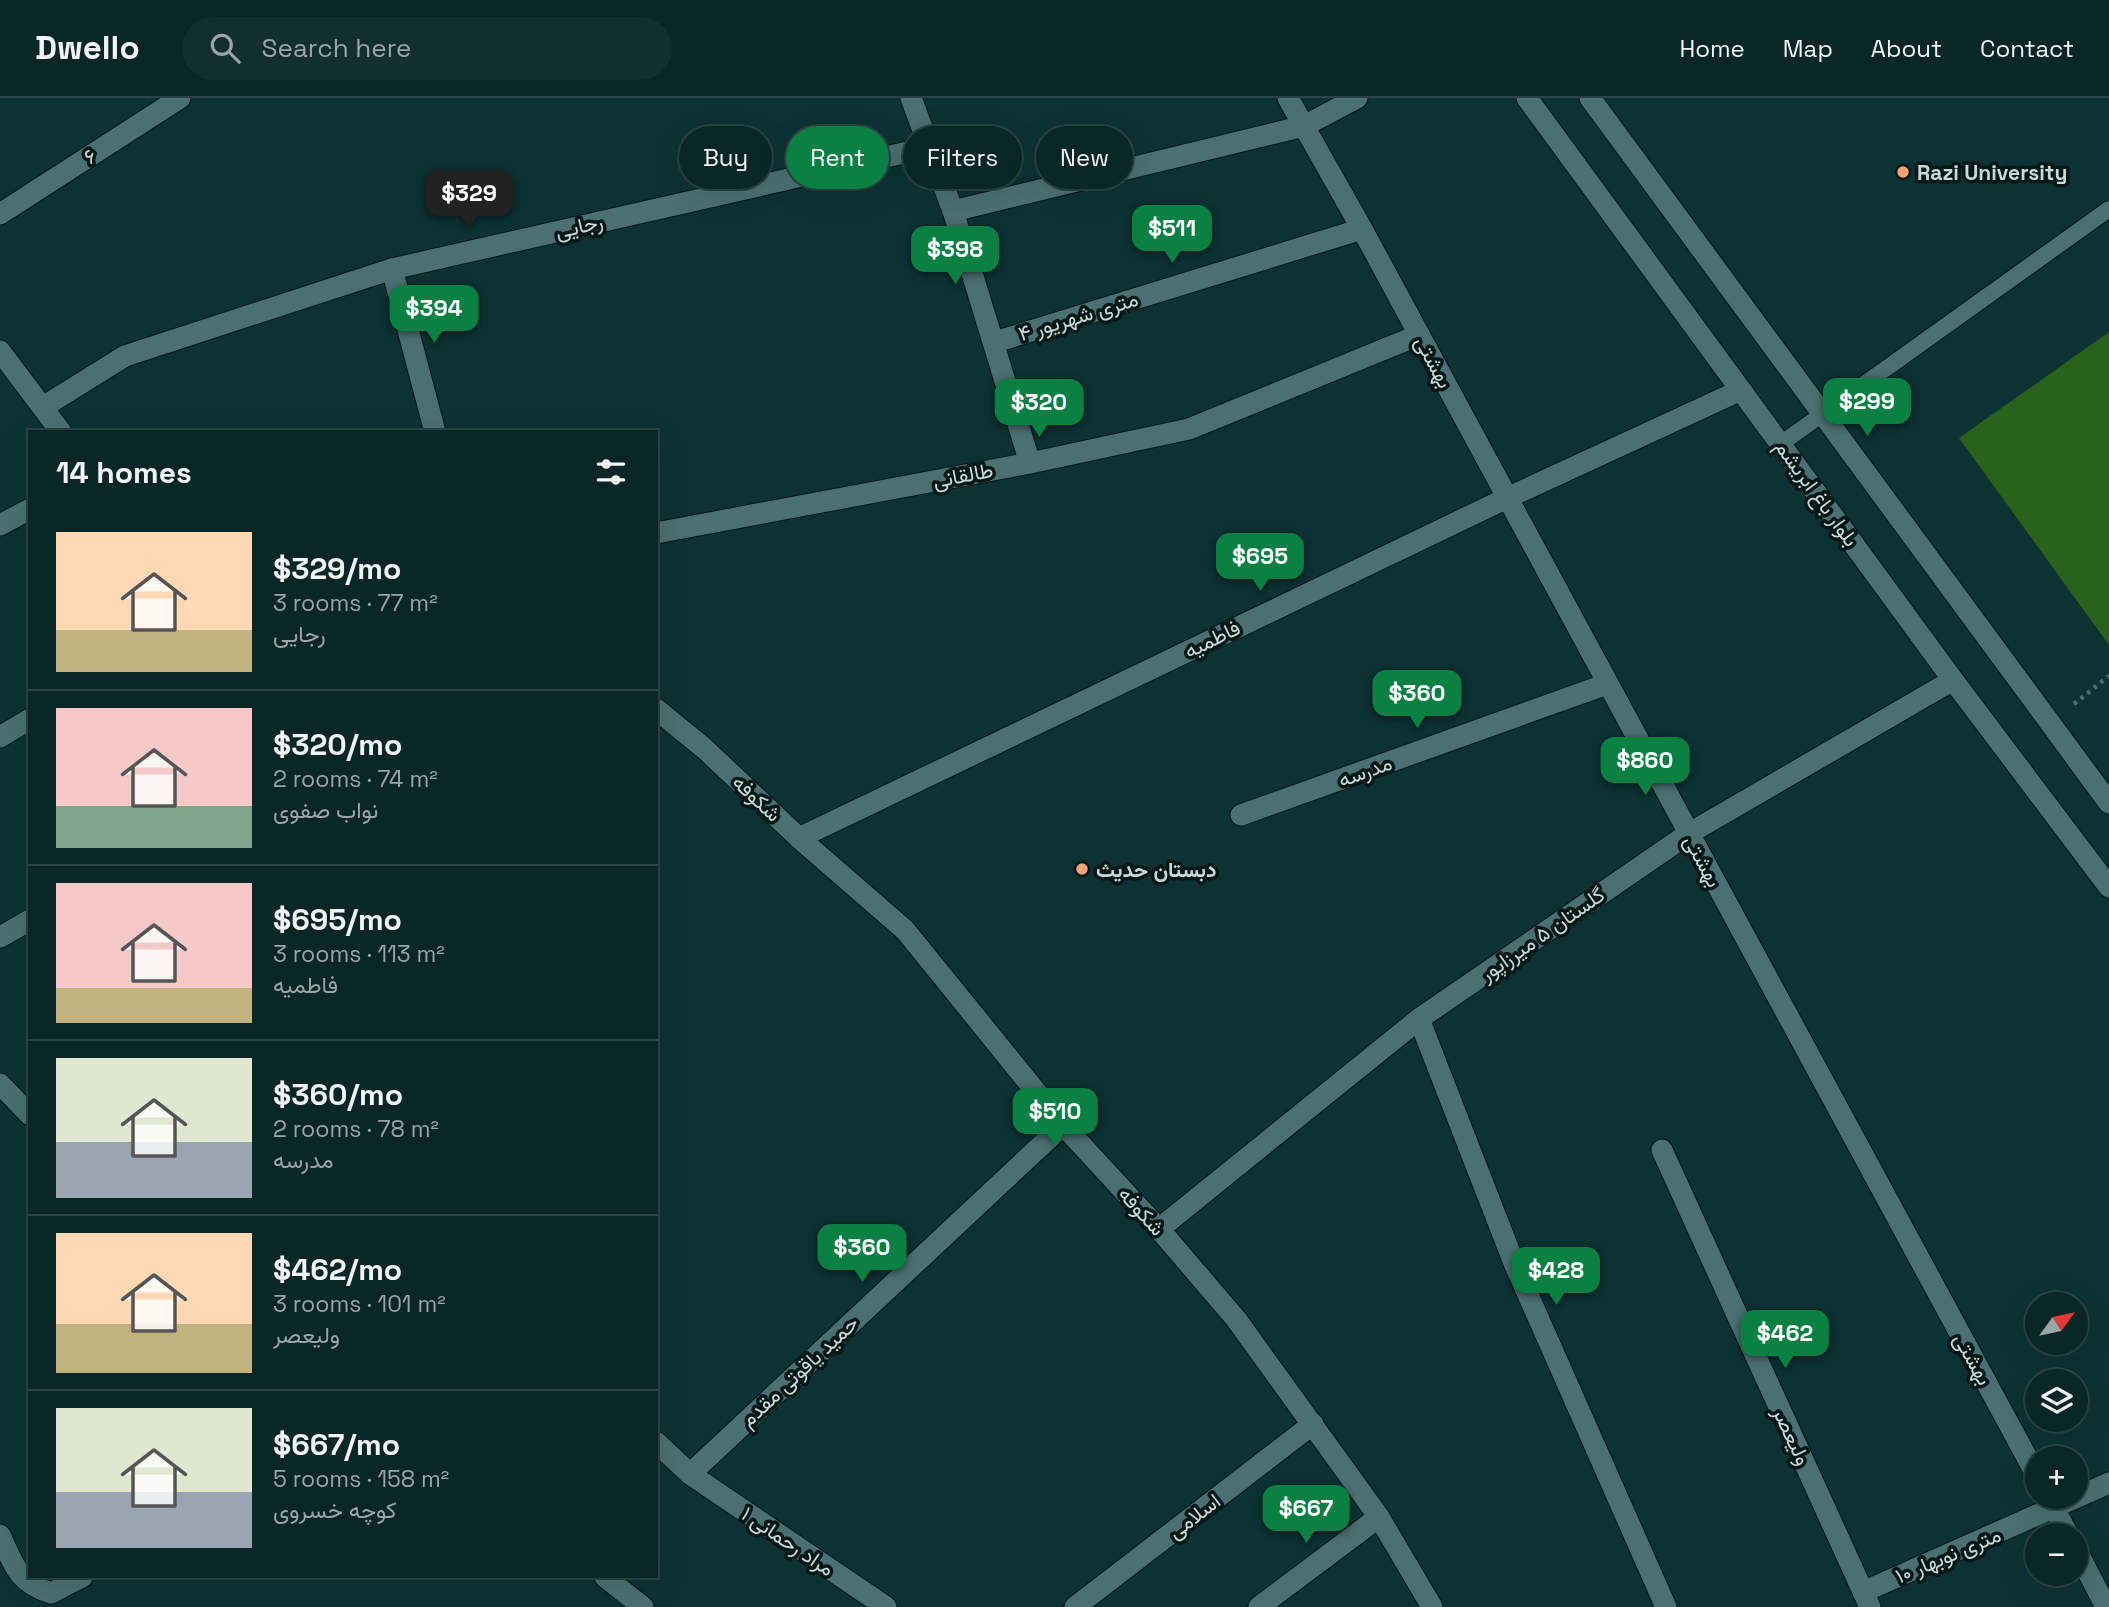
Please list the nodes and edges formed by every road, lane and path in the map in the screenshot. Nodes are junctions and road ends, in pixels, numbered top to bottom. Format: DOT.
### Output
graph roads {
  1 [pos="180,98"];
  2 [pos="911,98"];
  3 [pos="1288,98"];
  4 [pos="1357,98"];
  5 [pos="1527,98"];
  6 [pos="1590,98"];
  7 [pos="922,126"];
  8 [pos="1304,126"];
  9 [pos="903,153"];
  10 [pos="945,189"];
  11 [pos="2109,209"];
  12 [pos="953,211"];
  13 [pos="0,214"];
  14 [pos="1362,229"];
  15 [pos="392,269"];
  16 [pos="1419,335"];
  17 [pos="995,342"];
  18 [pos="0,351"];
  19 [pos="1741,390"];
  20 [pos="43,407"];
  21 [pos="1823,414"];
  22 [pos="60,430"];
  23 [pos="434,430"];
  24 [pos="1782,443"];
  25 [pos="1030,463"];
  26 [pos="1507,498"];
  27 [pos="28,510"];
  28 [pos="0,525"];
  29 [pos="658,533"];
  30 [pos="2109,676"];
  31 [pos="1953,680"];
  32 [pos="1607,684"];
  33 [pos="658,711"];
  34 [pos="28,720"];
  35 [pos="2050,723"];
  36 [pos="0,737"];
  37 [pos="2109,803"];
  38 [pos="1241,815"];
  39 [pos="1688,834"];
  40 [pos="799,838"];
  41 [pos="2109,887"];
  42 [pos="28,921"];
  43 [pos="0,937"];
  44 [pos="1419,1019"];
  45 [pos="0,1084"];
  46 [pos="28,1113"];
  47 [pos="1063,1125"];
  48 [pos="1661,1150"];
  49 [pos="1159,1229"];
  50 [pos="1313,1424"];
  51 [pos="658,1444"];
  52 [pos="2025,1454"];
  53 [pos="690,1474"];
  54 [pos="2109,1483"];
  55 [pos="2088,1490"];
  56 [pos="2040,1509"];
  57 [pos="1379,1517"];
  58 [pos="0,1535"];
  59 [pos="2088,1572"];
  60 [pos="80,1578"];
  61 [pos="606,1578"];
  62 [pos="1867,1599"];
  63 [pos="643,1607"];
  64 [pos="886,1607"];
  65 [pos="1075,1607"];
  66 [pos="1259,1607"];
  67 [pos="1432,1607"];
  68 [pos="1666,1607"];
  69 [pos="2106,1607"];
  1 -- 13 [label="street, ۶"];
  2 -- 7 [label="street"];
  3 -- 8 [label="street, بهشتی"];
  4 -- 8 [label="street"];
  5 -- 19 [label="street, بلوار باغ ابریشم"];
  6 -- 21 [label="street"];
  8 -- 12 [label="street"];
  8 -- 14 [label="street, بهشتی"];
  9 -- 15 [label="street, رجایی"];
  10 -- 12 [label="street"];
  11 -- 21 [label="lane"];
  12 -- 17 [label="street"];
  14 -- 16 [label="street, بهشتی"];
  14 -- 17 [label="street, ۴ متری شهریور"];
  15 -- 20 [label="street, رجایی"];
  15 -- 23 [label="street"];
  16 -- 25 [label="street, طالقانی"];
  16 -- 26 [label="street, بهشتی"];
  17 -- 25 [label="street"];
  18 -- 20 [label="street"];
  19 -- 24 [label="street, بلوار باغ ابریشم"];
  19 -- 26 [label="street, فاطمیه"];
  20 -- 22 [label="street"];
  21 -- 24 [label="lane"];
  21 -- 35 [label="street"];
  24 -- 31 [label="street, بلوار باغ ابریشم"];
  25 -- 29 [label="street, طالقانی"];
  26 -- 32 [label="street, بهشتی"];
  26 -- 40 [label="street, فاطمیه"];
  27 -- 28 [label="street"];
  30 -- 35 [label="path"];
  31 -- 39 [label="street, گلستان ۵ میرزاپور"];
  31 -- 41 [label="street, بلوار باغ ابریشم"];
  32 -- 38 [label="street, مدرسه"];
  32 -- 39 [label="street, بهشتی"];
  33 -- 40 [label="street, شکوفه"];
  34 -- 36 [label="street"];
  35 -- 37 [label="street"];
  39 -- 44 [label="street, گلستان ۵ میرزاپور"];
  39 -- 52 [label="street, بهشتی"];
  40 -- 47 [label="street, شکوفه"];
  42 -- 43 [label="street"];
  44 -- 49 [label="street, گلستان ۵ میرزاپور"];
  44 -- 68 [label="street"];
  45 -- 46 [label="street"];
  47 -- 49 [label="street, شکوفه"];
  47 -- 53 [label="street, حمید یاقوتی مقدم"];
  48 -- 62 [label="street, ولیعصر"];
  49 -- 50 [label="street, شکوفه"];
  50 -- 57 [label="street, شکوفه"];
  50 -- 65 [label="street, اسلامی"];
  51 -- 53 [label="street, مراد رحمانی ۱"];
  53 -- 64 [label="street, مراد رحمانی ۱"];
  54 -- 55 [label="street, ۱۰ متری نوبهار"];
  56 -- 62 [label="street, ۱۰ متری نوبهار"];
  57 -- 66 [label="street"];
  57 -- 67 [label="street, شکوفه"];
  58 -- 60 [label="street"];
  59 -- 69 [label="street"];
  61 -- 63 [label="street"];
}
